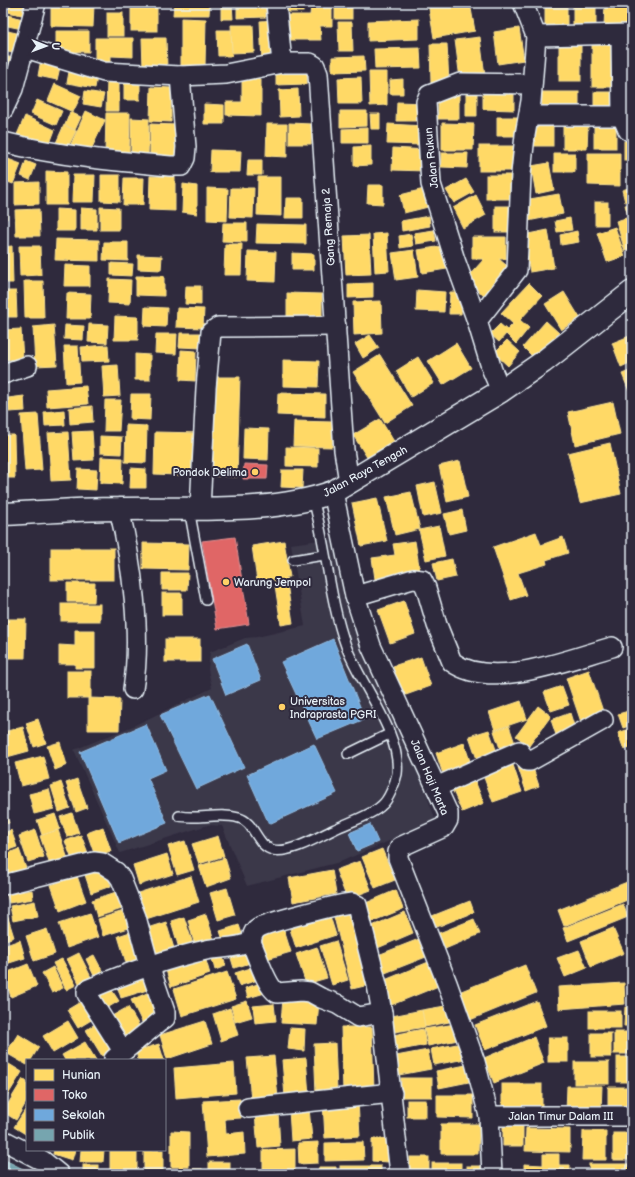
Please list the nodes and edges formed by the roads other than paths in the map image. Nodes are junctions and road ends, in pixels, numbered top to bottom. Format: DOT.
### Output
graph roads {
  1 [pos="36,3"];
  2 [pos="276,3"];
  3 [pos="524,3"];
  4 [pos="626,35"];
  5 [pos="536,36"];
  6 [pos="25,48"];
  7 [pos="282,63"];
  8 [pos="180,76"];
  9 [pos="532,84"];
  10 [pos="3,110"];
  11 [pos="529,116"];
  12 [pos="627,124"];
  13 [pos="3,142"];
  14 [pos="632,292"];
  15 [pos="477,321"];
  16 [pos="336,326"];
  17 [pos="27,366"];
  18 [pos="3,374"];
  19 [pos="501,391"];
  20 [pos="332,491"];
  21 [pos="119,509"];
  22 [pos="195,509"];
  23 [pos="3,514"];
  24 [pos="324,555"];
  25 [pos="294,560"];
  26 [pos="355,596"];
  27 [pos="206,600"];
  28 [pos="612,647"];
  29 [pos="133,690"];
  30 [pos="603,720"];
  31 [pos="389,734"];
  32 [pos="348,754"];
  33 [pos="436,787"];
  34 [pos="179,816"];
  35 [pos="3,885"];
  36 [pos="251,942"];
  37 [pos="149,965"];
  38 [pos="382,1013"];
  39 [pos="118,1056"];
  40 [pos="392,1093"];
  41 [pos="248,1108"];
  42 [pos="489,1116"];
  43 [pos="632,1116"];
  44 [pos="3,1140"];
  45 [pos="26,1149"];
  46 [pos="33,1151"];
  47 [pos="46,1156"];
  48 [pos="59,1174"];
  49 [pos="400,1174"];
  50 [pos="492,1174"];
  1 -- 6 [label="street"];
  2 -- 7 [label="street"];
  3 -- 5 [label="street"];
  4 -- 5 [label="street"];
  4 -- 12 [label="street"];
  5 -- 9 [label="street"];
  6 -- 8 [label="street"];
  6 -- 10 [label="street"];
  7 -- 8 [label="street"];
  7 -- 16 [label="street, Gang Remaja 2"];
  8 -- 13 [label="street"];
  9 -- 11 [label="street"];
  9 -- 15 [label="street, Jalan Rukun"];
  11 -- 12 [label="street"];
  11 -- 15 [label="street"];
  14 -- 19 [label="street, Jalan Raya Tengah"];
  15 -- 19 [label="street, Jalan Rukun"];
  16 -- 20 [label="street, Gang Remaja 2"];
  16 -- 22 [label="street"];
  17 -- 18 [label="street"];
  19 -- 20 [label="street, Jalan Raya Tengah"];
  20 -- 22 [label="street, Jalan Raya Tengah"];
  20 -- 24 [label="lane"];
  20 -- 26 [label="street, Jalan Haji Marta"];
  21 -- 22 [label="street, Jalan Raya Tengah"];
  21 -- 23 [label="street, Jalan Raya Tengah"];
  21 -- 29 [label="street"];
  22 -- 27 [label="lane"];
  24 -- 25 [label="lane"];
  24 -- 31 [label="lane"];
  26 -- 28 [label="street"];
  26 -- 33 [label="street, Jalan Haji Marta"];
  30 -- 33 [label="street"];
  31 -- 32 [label="lane"];
  31 -- 34 [label="lane"];
  33 -- 42 [label="street, Jalan Haji Marta"];
  35 -- 37 [label="street"];
  36 -- 37 [label="street"];
  36 -- 38 [label="street"];
  36 -- 38 [label="street"];
  37 -- 39 [label="street"];
  37 -- 39 [label="street"];
  38 -- 40 [label="street"];
  40 -- 41 [label="street"];
  40 -- 49 [label="street"];
  42 -- 43 [label="street, Jalan Timur Dalam III"];
  42 -- 50 [label="street, Jalan Haji Marta"];
  44 -- 45 [label="street"];
  46 -- 47 [label="street"];
  47 -- 48 [label="street"];
}
